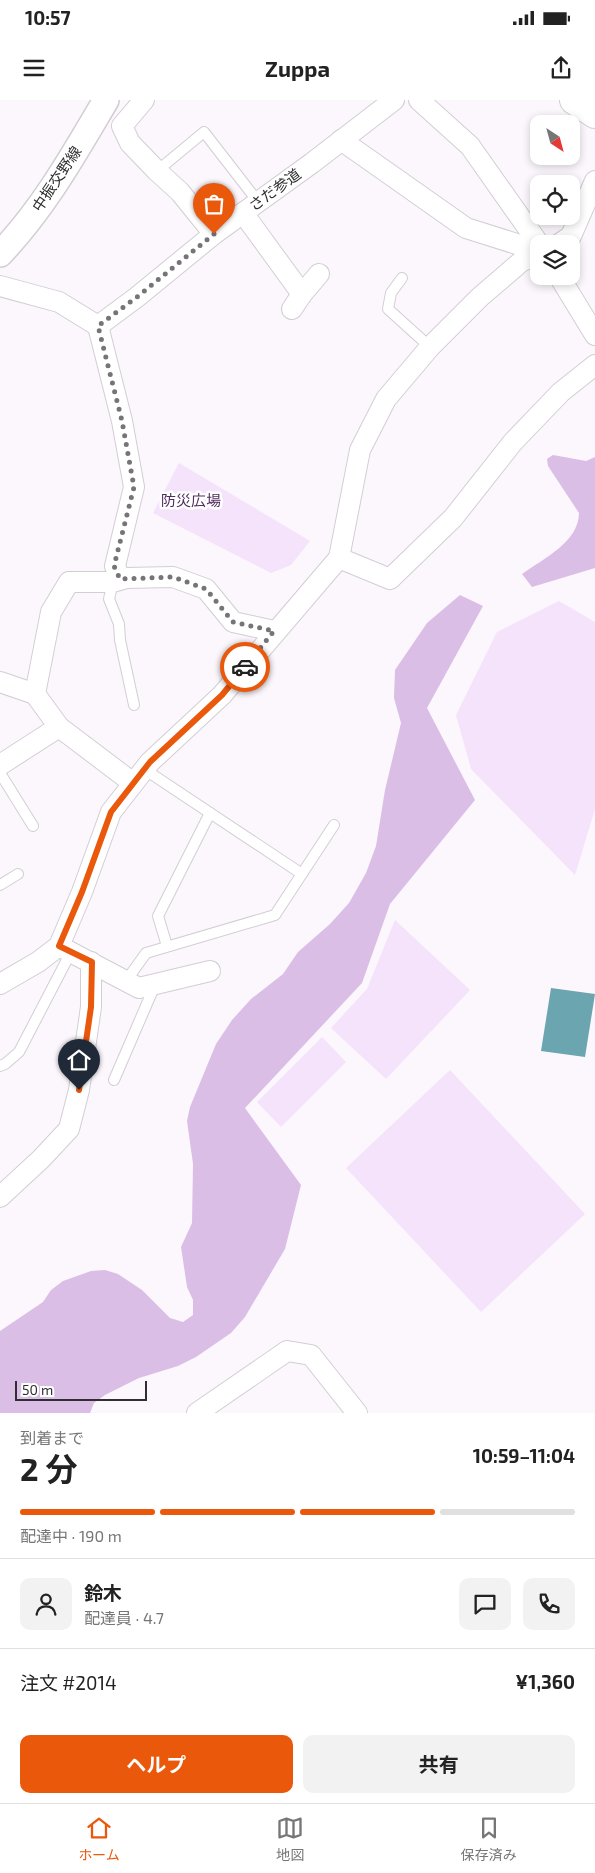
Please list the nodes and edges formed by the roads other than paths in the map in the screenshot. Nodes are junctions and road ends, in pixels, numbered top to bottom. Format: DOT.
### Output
graph roads {
  1 [pos="144,100"];
  2 [pos="380,100"];
  3 [pos="394,100"];
  4 [pos="419,100"];
  5 [pos="574,100"];
  6 [pos="103,105"];
  7 [pos="595,114"];
  8 [pos="122,126"];
  9 [pos="361,126"];
  10 [pos="341,140"];
  11 [pos="157,171"];
  12 [pos="595,180"];
  13 [pos="251,208"];
  14 [pos="214,234"];
  15 [pos="533,235"];
  16 [pos="571,235"];
  17 [pos="530,248"];
  18 [pos="0,254"];
  19 [pos="530,258"];
  20 [pos="319,274"];
  21 [pos="402,278"];
  22 [pos="564,285"];
  23 [pos="0,286"];
  24 [pos="98,326"];
  25 [pos="595,335"];
  26 [pos="430,347"];
  27 [pos="595,365"];
  28 [pos="338,558"];
  29 [pos="116,581"];
  30 [pos="274,631"];
  31 [pos="0,682"];
  32 [pos="35,694"];
  33 [pos="134,705"];
  34 [pos="59,727"];
  35 [pos="0,765"];
  36 [pos="0,773"];
  37 [pos="139,776"];
  38 [pos="210,813"];
  39 [pos="334,825"];
  40 [pos="33,826"];
  41 [pos="18,874"];
  42 [pos="302,874"];
  43 [pos="0,886"];
  44 [pos="167,946"];
  45 [pos="65,949"];
  46 [pos="92,962"];
  47 [pos="210,971"];
  48 [pos="126,981"];
  49 [pos="0,984"];
  50 [pos="156,984"];
  51 [pos="0,1066"];
  52 [pos="114,1080"];
  53 [pos="0,1197"];
  54 [pos="351,1411"];
  55 [pos="198,1413"];
  1 -- 8 [label="street"];
  2 -- 9 [label="street"];
  3 -- 9 [label="street, さだ参道"];
  4 -- 15 [label="street"];
  5 -- 7 [label="main road"];
  6 -- 8 [label="street"];
  6 -- 18 [label="street, 中振交野線"];
  8 -- 11 [label="street"];
  9 -- 10 [label="street, さだ参道"];
  10 -- 13 [label="street, さだ参道"];
  10 -- 17 [label="street"];
  11 -- 13 [label="lane"];
  11 -- 14 [label="street"];
  12 -- 16 [label="street"];
  13 -- 14 [label="street, さだ参道"];
  13 -- 20 [label="street"];
  14 -- 24 [label="street, さだ参道"];
  19 -- 26 [label="street"];
  21 -- 26 [label="lane"];
  22 -- 25 [label="street"];
  23 -- 24 [label="street"];
  24 -- 29 [label="street"];
  26 -- 28 [label="street"];
  27 -- 28 [label="street"];
  28 -- 30 [label="street"];
  29 -- 30 [label="street"];
  29 -- 32 [label="street"];
  29 -- 33 [label="lane"];
  30 -- 37 [label="street"];
  31 -- 32 [label="street"];
  32 -- 34 [label="street"];
  34 -- 35 [label="street"];
  34 -- 37 [label="street"];
  36 -- 40 [label="lane"];
  37 -- 38 [label="lane"];
  37 -- 45 [label="street"];
  38 -- 42 [label="lane"];
  38 -- 44 [label="lane"];
  39 -- 42 [label="lane"];
  41 -- 43 [label="lane"];
  42 -- 44 [label="lane"];
  44 -- 48 [label="lane"];
  45 -- 46 [label="street"];
  45 -- 49 [label="street"];
  45 -- 51 [label="lane"];
  46 -- 48 [label="street"];
  46 -- 53 [label="street"];
  47 -- 50 [label="street"];
  48 -- 50 [label="street"];
  50 -- 52 [label="lane"];
  54 -- 55 [label="street"];
}
